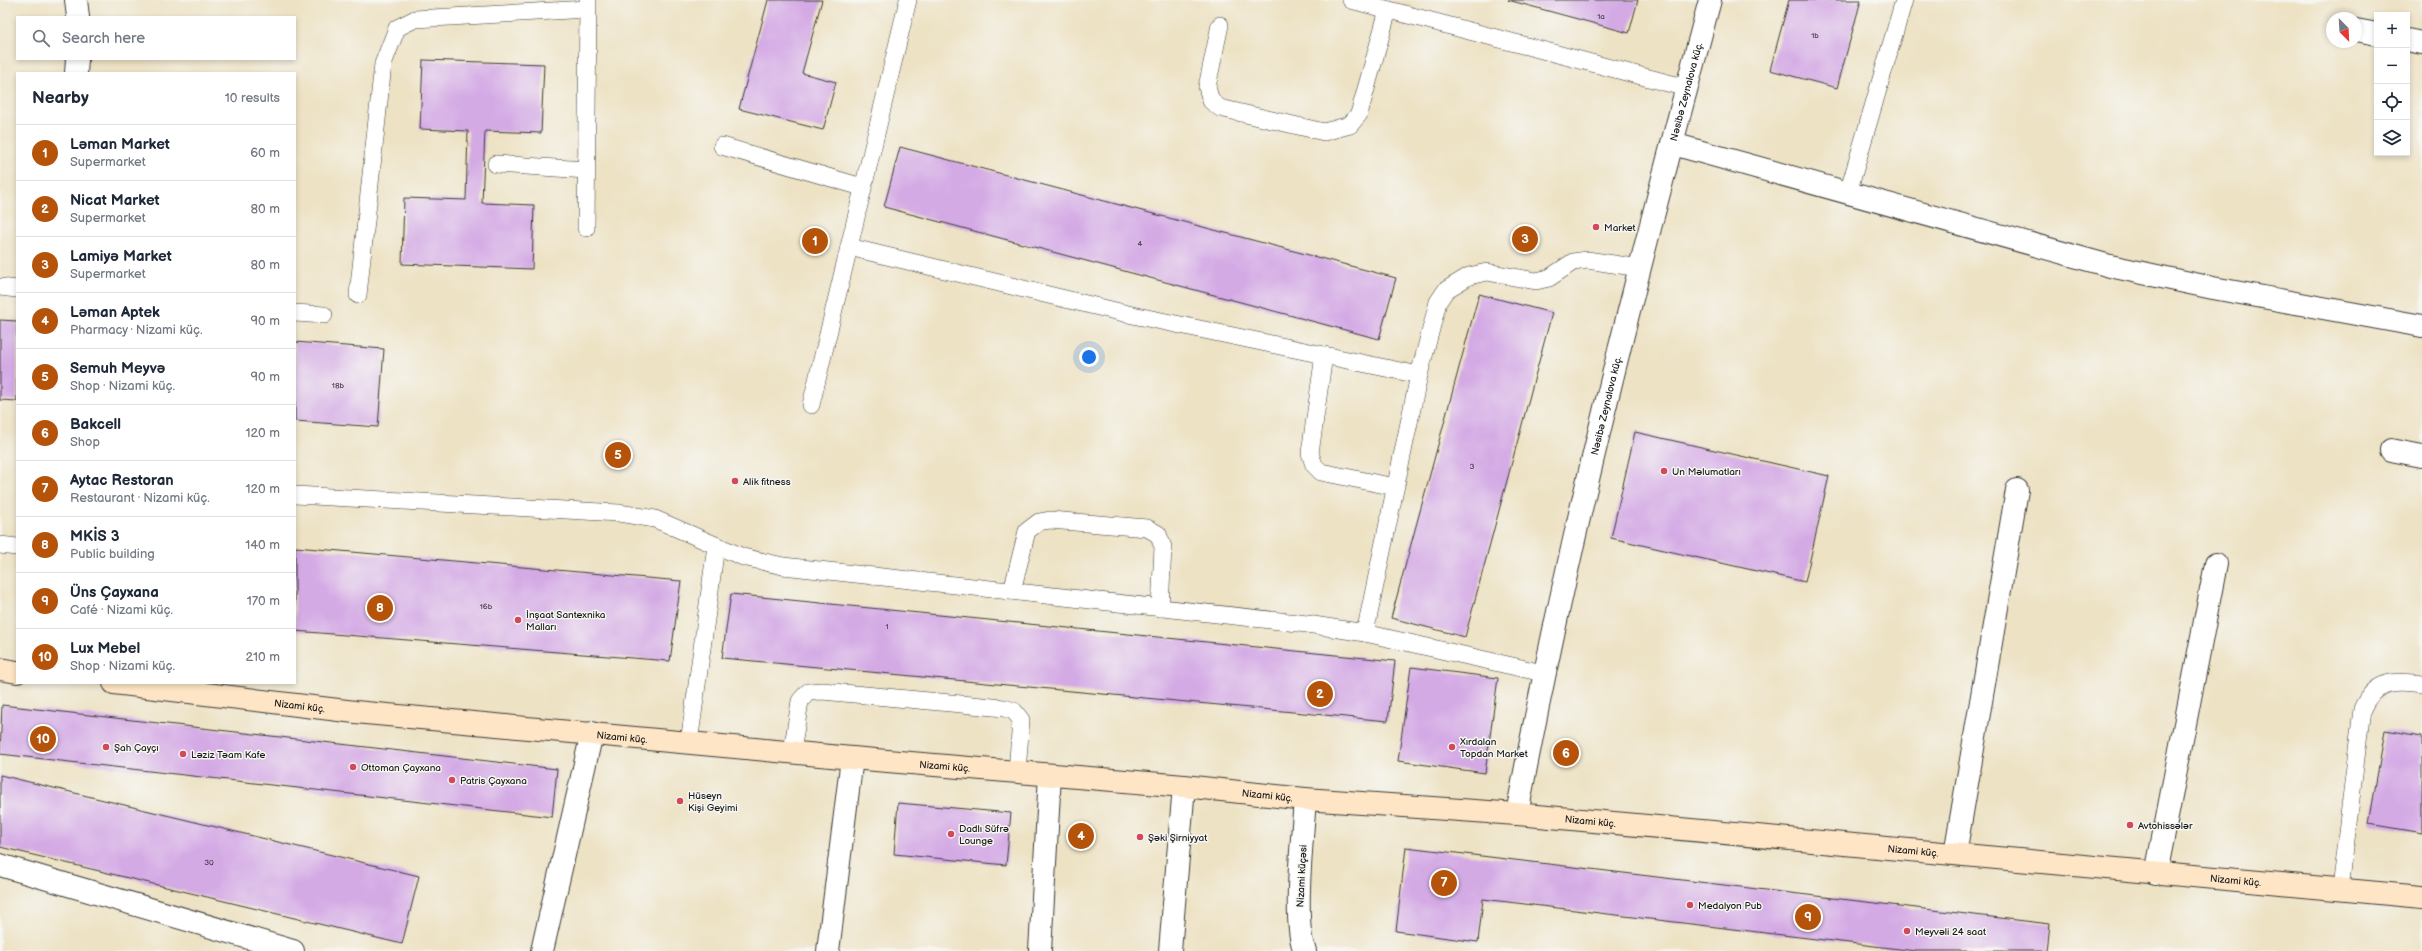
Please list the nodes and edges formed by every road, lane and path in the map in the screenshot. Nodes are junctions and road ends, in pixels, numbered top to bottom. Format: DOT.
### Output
graph roads {
  1 [pos="76,0"];
  2 [pos="908,0"];
  3 [pos="1351,0"];
  4 [pos="1710,0"];
  5 [pos="1904,0"];
  6 [pos="588,5"];
  7 [pos="1388,10"];
  8 [pos="78,16"];
  9 [pos="1220,25"];
  10 [pos="2362,31"];
  11 [pos="2374,33"];
  12 [pos="2410,41"];
  13 [pos="2422,43"];
  14 [pos="77,60"];
  15 [pos="76,72"];
  16 [pos="1687,88"];
  17 [pos="1673,144"];
  18 [pos="722,146"];
  19 [pos="496,164"];
  20 [pos="586,170"];
  21 [pos="862,187"];
  22 [pos="1848,193"];
  23 [pos="586,228"];
  24 [pos="849,247"];
  25 [pos="1640,268"];
  26 [pos="0,287"];
  27 [pos="16,288"];
  28 [pos="358,295"];
  29 [pos="296,313"];
  30 [pos="324,315"];
  31 [pos="2422,326"];
  32 [pos="1324,355"];
  33 [pos="1419,375"];
  34 [pos="811,405"];
  35 [pos="2392,450"];
  36 [pos="2422,456"];
  37 [pos="1395,487"];
  38 [pos="2017,490"];
  39 [pos="296,494"];
  40 [pos="0,545"];
  41 [pos="716,546"];
  42 [pos="16,547"];
  43 [pos="2216,564"];
  44 [pos="1012,591"];
  45 [pos="1160,608"];
  46 [pos="1365,633"];
  47 [pos="0,670"];
  48 [pos="16,672"];
  49 [pos="1543,673"];
  50 [pos="122,684"];
  51 [pos="2422,684"];
  52 [pos="592,733"];
  53 [pos="689,743"];
  54 [pos="792,752"];
  55 [pos="852,758"];
  56 [pos="1017,772"];
  57 [pos="1050,775"];
  58 [pos="1184,786"];
  59 [pos="1305,799"];
  60 [pos="1517,814"];
  61 [pos="1955,854"];
  62 [pos="0,865"];
  63 [pos="2156,874"];
  64 [pos="2340,889"];
  65 [pos="2422,896"];
  66 [pos="293,951"];
  67 [pos="542,951"];
  68 [pos="828,951"];
  69 [pos="1040,951"];
  70 [pos="1170,951"];
  71 [pos="1305,951"];
  1 -- 8 [label="street"];
  2 -- 21 [label="lane"];
  3 -- 7 [label="lane"];
  4 -- 16 [label="street, Nəsibə Zeynalova küç."];
  5 -- 22 [label="lane"];
  6 -- 20 [label="lane"];
  6 -- 28 [label="lane"];
  7 -- 9 [label="lane"];
  7 -- 16 [label="lane"];
  10 -- 11 [label="street"];
  12 -- 13 [label="street"];
  14 -- 15 [label="street"];
  16 -- 17 [label="street, Nəsibə Zeynalova küç."];
  17 -- 22 [label="street"];
  17 -- 25 [label="street, Nəsibə Zeynalova küç."];
  18 -- 21 [label="lane"];
  19 -- 20 [label="lane"];
  20 -- 23 [label="lane"];
  21 -- 24 [label="lane"];
  22 -- 31 [label="street"];
  24 -- 32 [label="lane"];
  24 -- 34 [label="lane"];
  25 -- 33 [label="lane"];
  25 -- 49 [label="street, Nəsibə Zeynalova küç."];
  26 -- 27 [label="lane"];
  29 -- 30 [label="lane"];
  32 -- 33 [label="lane"];
  32 -- 37 [label="lane"];
  33 -- 37 [label="lane"];
  35 -- 36 [label="street"];
  37 -- 46 [label="lane"];
  38 -- 61 [label="street"];
  39 -- 41 [label="lane"];
  40 -- 42 [label="lane"];
  41 -- 44 [label="lane"];
  41 -- 53 [label="lane"];
  43 -- 63 [label="street"];
  44 -- 45 [label="lane"];
  44 -- 45 [label="lane"];
  45 -- 46 [label="lane"];
  46 -- 49 [label="lane"];
  47 -- 48 [label="street"];
  49 -- 60 [label="street, Nəsibə Zeynalova küç."];
  50 -- 52 [label="street, Nizami küç."];
  51 -- 64 [label="lane"];
  52 -- 53 [label="street, Nizami küç."];
  52 -- 67 [label="street"];
  53 -- 54 [label="street, Nizami küç."];
  54 -- 55 [label="street, Nizami küç."];
  54 -- 56 [label="lane"];
  55 -- 56 [label="street, Nizami küç."];
  55 -- 68 [label="street"];
  56 -- 57 [label="street, Nizami küç."];
  57 -- 58 [label="street, Nizami küç."];
  57 -- 69 [label="street"];
  58 -- 59 [label="street, Nizami küç."];
  58 -- 70 [label="street"];
  59 -- 60 [label="street, Nizami küç."];
  59 -- 71 [label="street, Nizami küçəsi"];
  60 -- 61 [label="street, Nizami küç."];
  61 -- 63 [label="street, Nizami küç."];
  62 -- 66 [label="street"];
  63 -- 64 [label="street, Nizami küç."];
  64 -- 65 [label="street, Nizami küç."];
}
